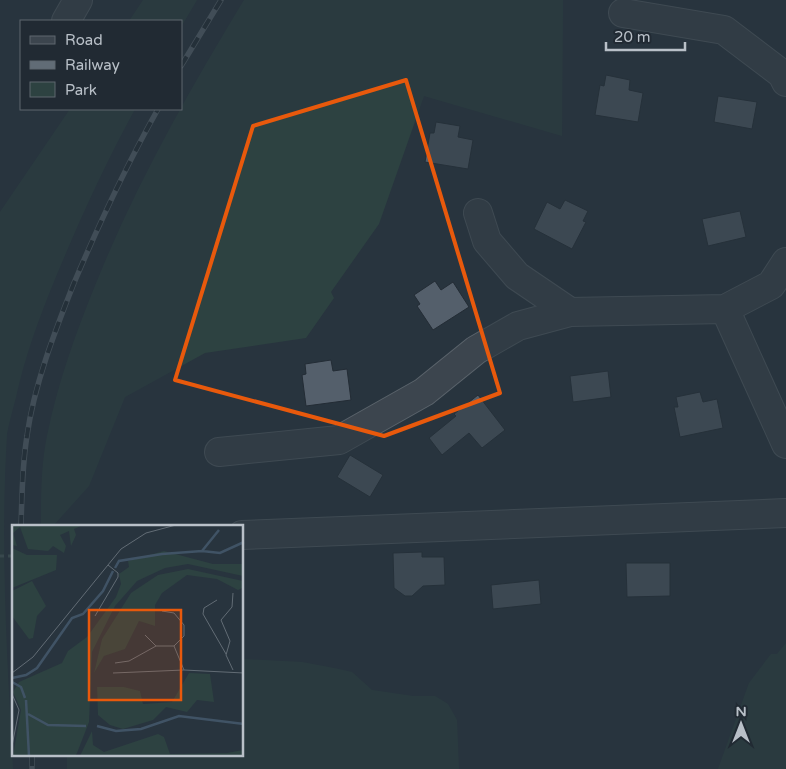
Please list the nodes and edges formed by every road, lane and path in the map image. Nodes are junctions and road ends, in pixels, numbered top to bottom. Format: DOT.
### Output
graph roads {
  1 [pos="78,0"];
  2 [pos="623,12"];
  3 [pos="67,20"];
  4 [pos="786,82"];
  5 [pos="478,213"];
  6 [pos="786,262"];
  7 [pos="725,309"];
  8 [pos="570,312"];
  9 [pos="786,444"];
  10 [pos="219,452"];
  11 [pos="786,513"];
  12 [pos="244,535"];
  1 -- 3 [label="street"];
  2 -- 4 [label="street"];
  5 -- 8 [label="street"];
  6 -- 7 [label="street"];
  7 -- 8 [label="street"];
  7 -- 9 [label="street"];
  8 -- 10 [label="street"];
  11 -- 12 [label="street"];
}
